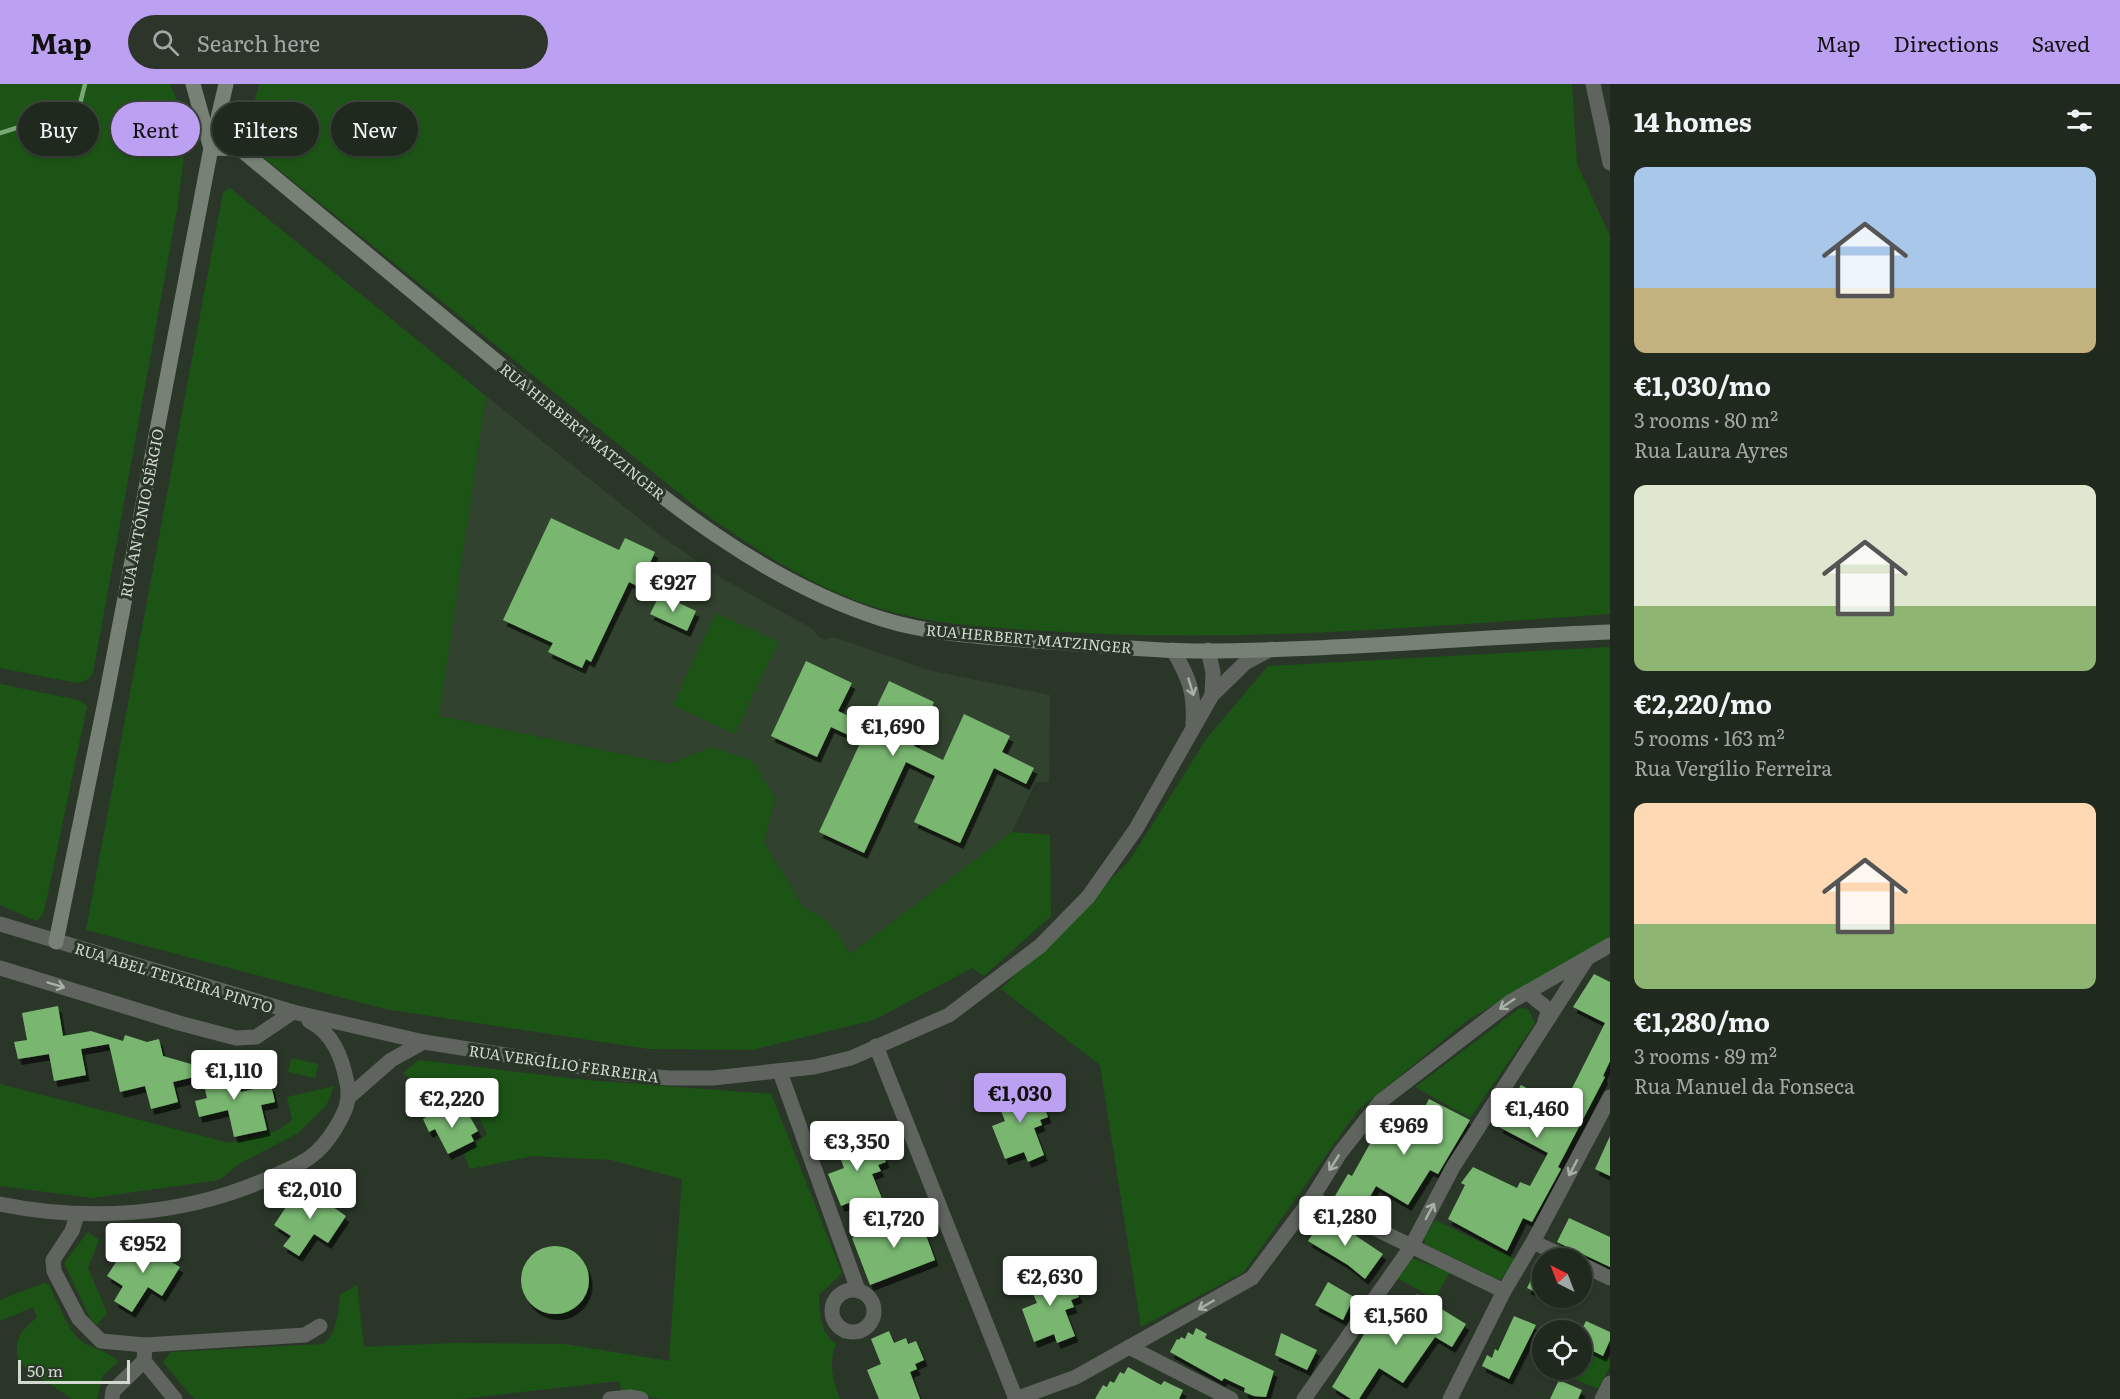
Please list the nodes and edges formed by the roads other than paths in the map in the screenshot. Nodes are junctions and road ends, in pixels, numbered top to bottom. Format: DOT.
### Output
graph roads {
  1 [pos="193,84"];
  2 [pos="226,84"];
  3 [pos="1593,84"];
  4 [pos="211,148"];
  5 [pos="1610,163"];
  6 [pos="1610,632"];
  7 [pos="1271,649"];
  8 [pos="1173,650"];
  9 [pos="1208,650"];
  10 [pos="1212,695"];
  11 [pos="1193,728"];
  12 [pos="0,924"];
  13 [pos="56,942"];
  14 [pos="1610,945"];
  15 [pos="1588,957"];
  16 [pos="0,968"];
  17 [pos="1527,992"];
  18 [pos="292,1012"];
  19 [pos="1542,1027"];
  20 [pos="424,1042"];
  21 [pos="876,1046"];
  22 [pos="780,1072"];
  23 [pos="350,1096"];
  24 [pos="1610,1097"];
  25 [pos="1312,1198"];
  26 [pos="0,1204"];
  27 [pos="77,1215"];
  28 [pos="1533,1242"];
  29 [pos="1411,1247"];
  30 [pos="1546,1248"];
  31 [pos="1592,1269"];
  32 [pos="1610,1278"];
  33 [pos="858,1290"];
  34 [pos="1504,1291"];
  35 [pos="320,1326"];
  36 [pos="145,1345"];
  37 [pos="1129,1347"];
  38 [pos="144,1361"];
  39 [pos="1610,1383"];
  40 [pos="112,1399"];
  41 [pos="175,1399"];
  42 [pos="610,1399"];
  43 [pos="641,1399"];
  44 [pos="1015,1399"];
  45 [pos="1231,1399"];
  46 [pos="1304,1399"];
  47 [pos="1450,1399"];
  48 [pos="1602,1399"];
  1 -- 4 [label="street"];
  2 -- 4 [label="street, RUA ANTÓNIO SÉRGIO"];
  3 -- 5 [label="street"];
  4 -- 8 [label="street, RUA HERBERT MATZINGER"];
  4 -- 13 [label="street, RUA ANTÓNIO SÉRGIO"];
  6 -- 7 [label="street, RUA HERBERT MATZINGER"];
  7 -- 9 [label="street, RUA HERBERT MATZINGER"];
  7 -- 10 [label="street, RUA VERGÍLIO FERREIRA"];
  8 -- 9 [label="street, RUA HERBERT MATZINGER"];
  8 -- 11 [label="street, RUA VERGÍLIO FERREIRA, one-way"];
  9 -- 10 [label="street"];
  10 -- 11 [label="street, RUA VERGÍLIO FERREIRA"];
  11 -- 21 [label="street, RUA VERGÍLIO FERREIRA"];
  12 -- 13 [label="street, RUA ABEL TEIXEIRA PINTO"];
  13 -- 18 [label="street, RUA ABEL TEIXEIRA PINTO"];
  14 -- 15 [label="street"];
  15 -- 17 [label="street"];
  15 -- 19 [label="street"];
  16 -- 18 [label="street, RUA ABEL TEIXEIRA PINTO, one-way"];
  17 -- 19 [label="street"];
  17 -- 25 [label="street, one-way"];
  18 -- 20 [label="street, RUA VERGÍLIO FERREIRA"];
  18 -- 23 [label="street"];
  29 -- 19 [label="street, one-way"];
  20 -- 22 [label="street, RUA VERGÍLIO FERREIRA"];
  20 -- 23 [label="street"];
  21 -- 22 [label="street, RUA VERGÍLIO FERREIRA"];
  21 -- 44 [label="street"];
  22 -- 33 [label="street"];
  23 -- 27 [label="street"];
  24 -- 28 [label="street, one-way"];
  25 -- 29 [label="street"];
  25 -- 37 [label="street, one-way"];
  26 -- 27 [label="street"];
  27 -- 36 [label="street"];
  28 -- 30 [label="street"];
  28 -- 34 [label="street"];
  29 -- 34 [label="street"];
  29 -- 46 [label="street"];
  31 -- 32 [label="street"];
  34 -- 47 [label="street"];
  35 -- 36 [label="street"];
  36 -- 38 [label="street"];
  37 -- 44 [label="street"];
  37 -- 45 [label="street"];
  38 -- 40 [label="street"];
  38 -- 41 [label="street"];
  39 -- 48 [label="street"];
  42 -- 43 [label="street"];
}
